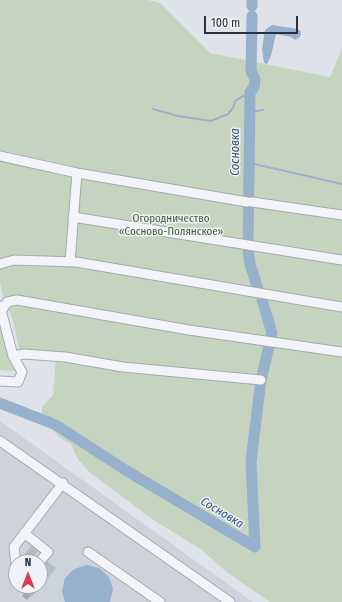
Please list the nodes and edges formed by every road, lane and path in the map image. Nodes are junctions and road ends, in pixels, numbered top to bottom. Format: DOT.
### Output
graph roads {
  1 [pos="0,156"];
  2 [pos="77,173"];
  3 [pos="342,215"];
  4 [pos="74,217"];
  5 [pos="342,260"];
  6 [pos="70,262"];
  7 [pos="0,264"];
  8 [pos="342,307"];
  9 [pos="1,309"];
  10 [pos="342,352"];
  11 [pos="13,356"];
  12 [pos="261,380"];
  13 [pos="0,381"];
  14 [pos="0,441"];
  15 [pos="63,483"];
  16 [pos="24,533"];
  17 [pos="88,552"];
  18 [pos="15,554"];
  19 [pos="46,554"];
  20 [pos="160,602"];
  21 [pos="230,602"];
  1 -- 2 [label="lane"];
  2 -- 3 [label="lane"];
  2 -- 4 [label="lane"];
  4 -- 5 [label="lane"];
  4 -- 6 [label="lane"];
  6 -- 7 [label="lane"];
  6 -- 8 [label="lane"];
  9 -- 10 [label="lane"];
  9 -- 11 [label="lane"];
  11 -- 12 [label="lane"];
  11 -- 13 [label="lane"];
  14 -- 15 [label="lane"];
  15 -- 16 [label="lane"];
  15 -- 21 [label="lane"];
  16 -- 18 [label="lane"];
  16 -- 19 [label="lane"];
  17 -- 20 [label="lane"];
}
